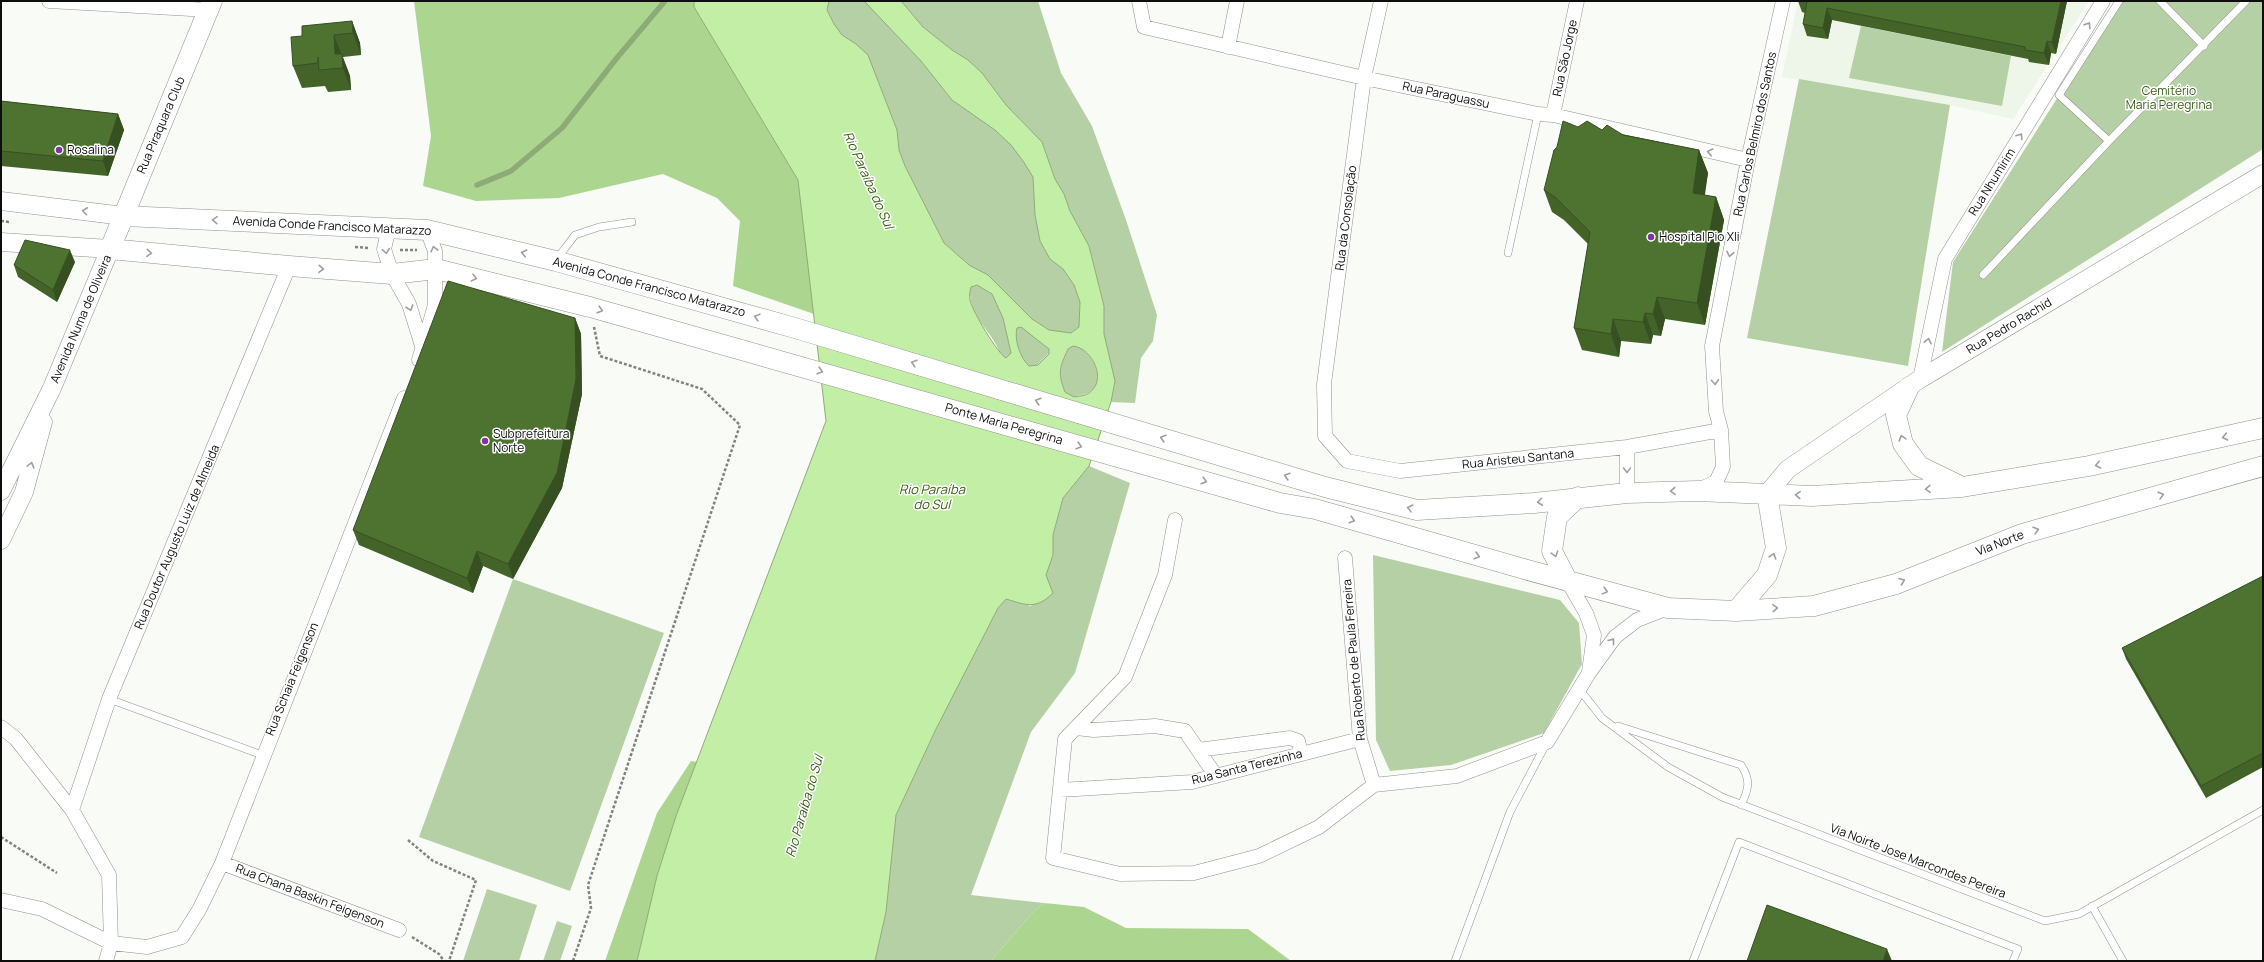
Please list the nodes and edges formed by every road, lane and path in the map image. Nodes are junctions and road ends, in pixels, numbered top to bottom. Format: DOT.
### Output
graph roads {
  1 [pos="49,1"];
  2 [pos="1139,1"];
  3 [pos="1237,1"];
  4 [pos="1380,1"];
  5 [pos="1577,1"];
  6 [pos="1783,1"];
  7 [pos="2103,1"];
  8 [pos="2119,1"];
  9 [pos="2160,1"];
  10 [pos="2246,1"];
  11 [pos="211,5"];
  12 [pos="2204,46"];
  13 [pos="1228,47"];
  14 [pos="1364,78"];
  15 [pos="1538,114"];
  16 [pos="1553,115"];
  17 [pos="2109,141"];
  18 [pos="1748,160"];
  19 [pos="2263,174"];
  20 [pos="1,201"];
  21 [pos="124,216"];
  22 [pos="632,222"];
  23 [pos="389,228"];
  24 [pos="427,230"];
  25 [pos="1,242"];
  26 [pos="110,249"];
  27 [pos="1508,253"];
  28 [pos="556,261"];
  29 [pos="289,266"];
  30 [pos="436,269"];
  31 [pos="392,274"];
  32 [pos="1983,275"];
  33 [pos="590,307"];
  34 [pos="423,349"];
  35 [pos="414,372"];
  36 [pos="1914,383"];
  37 [pos="408,386"];
  38 [pos="52,388"];
  39 [pos="2263,428"];
  40 [pos="1721,430"];
  41 [pos="1325,436"];
  42 [pos="1627,447"];
  43 [pos="2263,466"];
  44 [pos="2,486"];
  45 [pos="1962,487"];
  46 [pos="1697,491"];
  47 [pos="24,492"];
  48 [pos="1627,493"];
  49 [pos="1768,494"];
  50 [pos="1578,497"];
  51 [pos="1175,520"];
  52 [pos="1,540"];
  53 [pos="1345,558"];
  54 [pos="1567,580"];
  55 [pos="1668,608"];
  56 [pos="1736,611"];
  57 [pos="1589,673"];
  58 [pos="1580,690"];
  59 [pos="109,700"];
  60 [pos="1612,724"];
  61 [pos="1,728"];
  62 [pos="1076,728"];
  63 [pos="1360,739"];
  64 [pos="1547,742"];
  65 [pos="1198,750"];
  66 [pos="1301,754"];
  67 [pos="262,755"];
  68 [pos="1216,776"];
  69 [pos="1374,785"];
  70 [pos="1060,790"];
  71 [pos="1741,805"];
  72 [pos="72,810"];
  73 [pos="2263,810"];
  74 [pos="1,837"];
  75 [pos="408,840"];
  76 [pos="222,863"];
  77 [pos="57,873"];
  78 [pos="1,900"];
  79 [pos="2092,906"];
  80 [pos="399,930"];
  81 [pos="111,943"];
  82 [pos="106,961"];
  83 [pos="444,961"];
  84 [pos="449,961"];
  85 [pos="573,961"];
  86 [pos="1455,961"];
  87 [pos="1693,961"];
  88 [pos="2013,961"];
  89 [pos="2123,961"];
  1 -- 11 [label="street"];
  2 -- 13 [label="street, Rua Paraguassu"];
  3 -- 13 [label="street"];
  4 -- 14 [label="street, Rua da Consolação"];
  5 -- 16 [label="street, Rua São Jorge"];
  6 -- 18 [label="street, Rua Carlos Belmiro dos Santos"];
  36 -- 7 [label="street, Rua Nhumirim, one-way"];
  8 -- 17 [label="lane"];
  9 -- 12 [label="lane"];
  10 -- 12 [label="lane"];
  11 -- 21 [label="main road, Rua Piraquara Club"];
  12 -- 17 [label="lane"];
  13 -- 14 [label="street, Rua Paraguassu"];
  14 -- 15 [label="street, Rua Paraguassu"];
  14 -- 41 [label="street, Rua da Consolação"];
  15 -- 16 [label="street, Rua Paraguassu"];
  15 -- 27 [label="lane"];
  18 -- 16 [label="street, Rua Paraguassu, one-way"];
  17 -- 32 [label="lane"];
  18 -- 40 [label="street, Rua Carlos Belmiro dos Santos, one-way"];
  19 -- 36 [label="street, Rua Pedro Rachid"];
  21 -- 20 [label="street, Avenida Conde Francisco Matarazzo, one-way"];
  23 -- 21 [label="main road, Avenida Conde Francisco Matarazzo, one-way"];
  21 -- 26 [label="main road, Rua Piraquara Club"];
  22 -- 28 [label="lane"];
  23 -- 24 [label="main road, Avenida Conde Francisco Matarazzo"];
  23 -- 31 [label="street, one-way"];
  28 -- 24 [label="main road, Avenida Conde Francisco Matarazzo, one-way"];
  30 -- 24 [label="street, one-way"];
  25 -- 26 [label="street"];
  26 -- 29 [label="main road, one-way"];
  26 -- 38 [label="street, Avenida Numa de Oliveira"];
  50 -- 28 [label="main road, Avenida Conde Francisco Matarazzo, one-way"];
  29 -- 31 [label="main road, one-way"];
  29 -- 59 [label="street, Rua Doutor Augusto Luiz de Almeida"];
  30 -- 31 [label="main road"];
  30 -- 33 [label="main road, one-way"];
  30 -- 34 [label="street"];
  31 -- 34 [label="street, one-way"];
  33 -- 54 [label="main road, Ponte Maria Peregrina, one-way"];
  33 -- 85 [label="path"];
  34 -- 35 [label="street"];
  45 -- 36 [label="main road, one-way"];
  36 -- 49 [label="street, Rua Pedro Rachid"];
  37 -- 67 [label="street, Rua Schaia Feigenson"];
  38 -- 44 [label="street, Avenida Numa de Oliveira"];
  47 -- 38 [label="street, Avenida Numa de Oliveira, one-way"];
  39 -- 45 [label="main road, one-way"];
  40 -- 42 [label="street, Rua Aristeu Santana"];
  40 -- 46 [label="street, Rua Carlos Belmiro dos Santos"];
  41 -- 42 [label="street, Rua Aristeu Santana"];
  42 -- 48 [label="street, one-way"];
  56 -- 43 [label="main road, Via Norte, one-way"];
  44 -- 47 [label="street"];
  45 -- 49 [label="main road, one-way"];
  46 -- 48 [label="main road, one-way"];
  46 -- 49 [label="main road"];
  47 -- 52 [label="street, Avenida Numa de Oliveira"];
  48 -- 50 [label="main road"];
  56 -- 49 [label="main road, one-way"];
  50 -- 54 [label="main road, one-way"];
  51 -- 62 [label="street"];
  53 -- 63 [label="street, Rua Roberto de Paula Ferreira"];
  54 -- 55 [label="main road, Via Norte, one-way"];
  54 -- 57 [label="street"];
  55 -- 56 [label="main road, Via Norte"];
  57 -- 55 [label="street, one-way"];
  57 -- 58 [label="street"];
  58 -- 60 [label="lane, Via Noirte Jose Marcondes Pereira"];
  58 -- 64 [label="street"];
  59 -- 67 [label="lane"];
  59 -- 72 [label="street, Rua Doutor Augusto Luiz de Almeida"];
  60 -- 71 [label="lane, Via Noirte Jose Marcondes Pereira"];
  60 -- 71 [label="lane"];
  61 -- 72 [label="street"];
  62 -- 65 [label="street"];
  62 -- 70 [label="street"];
  63 -- 66 [label="street, Rua Santa Terezinha"];
  63 -- 69 [label="street, Rua Roberto de Paula Ferreira"];
  64 -- 69 [label="street"];
  64 -- 86 [label="lane"];
  65 -- 66 [label="street"];
  65 -- 68 [label="street"];
  66 -- 68 [label="street, Rua Santa Terezinha"];
  67 -- 76 [label="street, Rua Schaia Feigenson"];
  68 -- 70 [label="street, Rua Santa Terezinha"];
  69 -- 70 [label="street"];
  71 -- 79 [label="lane, Via Noirte Jose Marcondes Pereira"];
  72 -- 81 [label="street"];
  73 -- 79 [label="lane, Via Noirte Jose Marcondes Pereira"];
  74 -- 77 [label="path"];
  75 -- 84 [label="path"];
  76 -- 80 [label="street, Rua Chana Baskin Feigenson"];
  76 -- 81 [label="street, Rua Schaia Feigenson"];
  78 -- 81 [label="street, Rua Schaia Feigenson"];
  79 -- 89 [label="lane"];
  80 -- 83 [label="path"];
  81 -- 82 [label="street"];
  87 -- 88 [label="lane"];
}
